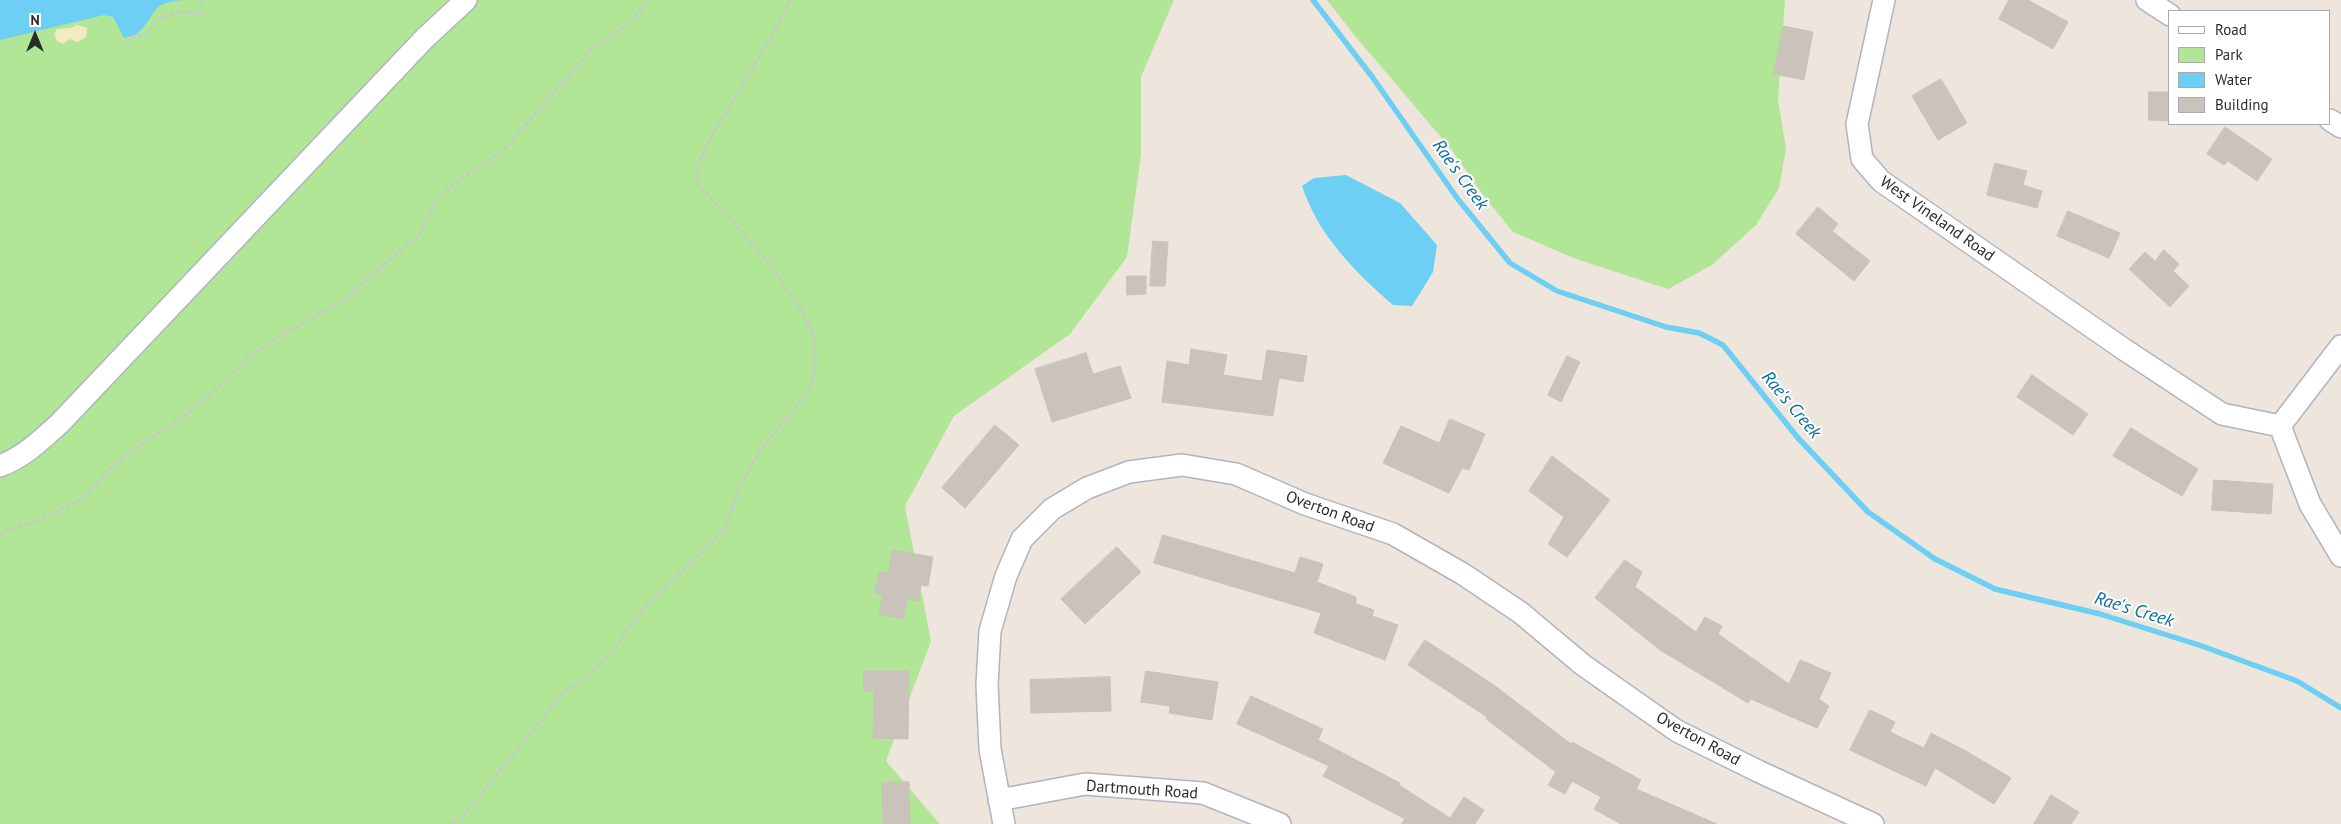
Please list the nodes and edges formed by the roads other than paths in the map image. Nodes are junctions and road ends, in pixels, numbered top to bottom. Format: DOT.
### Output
graph roads {
  1 [pos="466,0"];
  2 [pos="1884,0"];
  3 [pos="2147,0"];
  4 [pos="2168,14"];
  5 [pos="2341,346"];
  6 [pos="2280,426"];
  7 [pos="0,466"];
  8 [pos="2341,556"];
  9 [pos="999,800"];
  10 [pos="1004,824"];
  11 [pos="1280,824"];
  12 [pos="1873,824"];
  1 -- 7 [label="street"];
  2 -- 6 [label="street, West Vineland Road"];
  3 -- 4 [label="street"];
  5 -- 6 [label="street"];
  6 -- 8 [label="street"];
  9 -- 10 [label="street, Overton Road"];
  9 -- 11 [label="street, Dartmouth Road"];
  9 -- 12 [label="street, Overton Road"];
}
